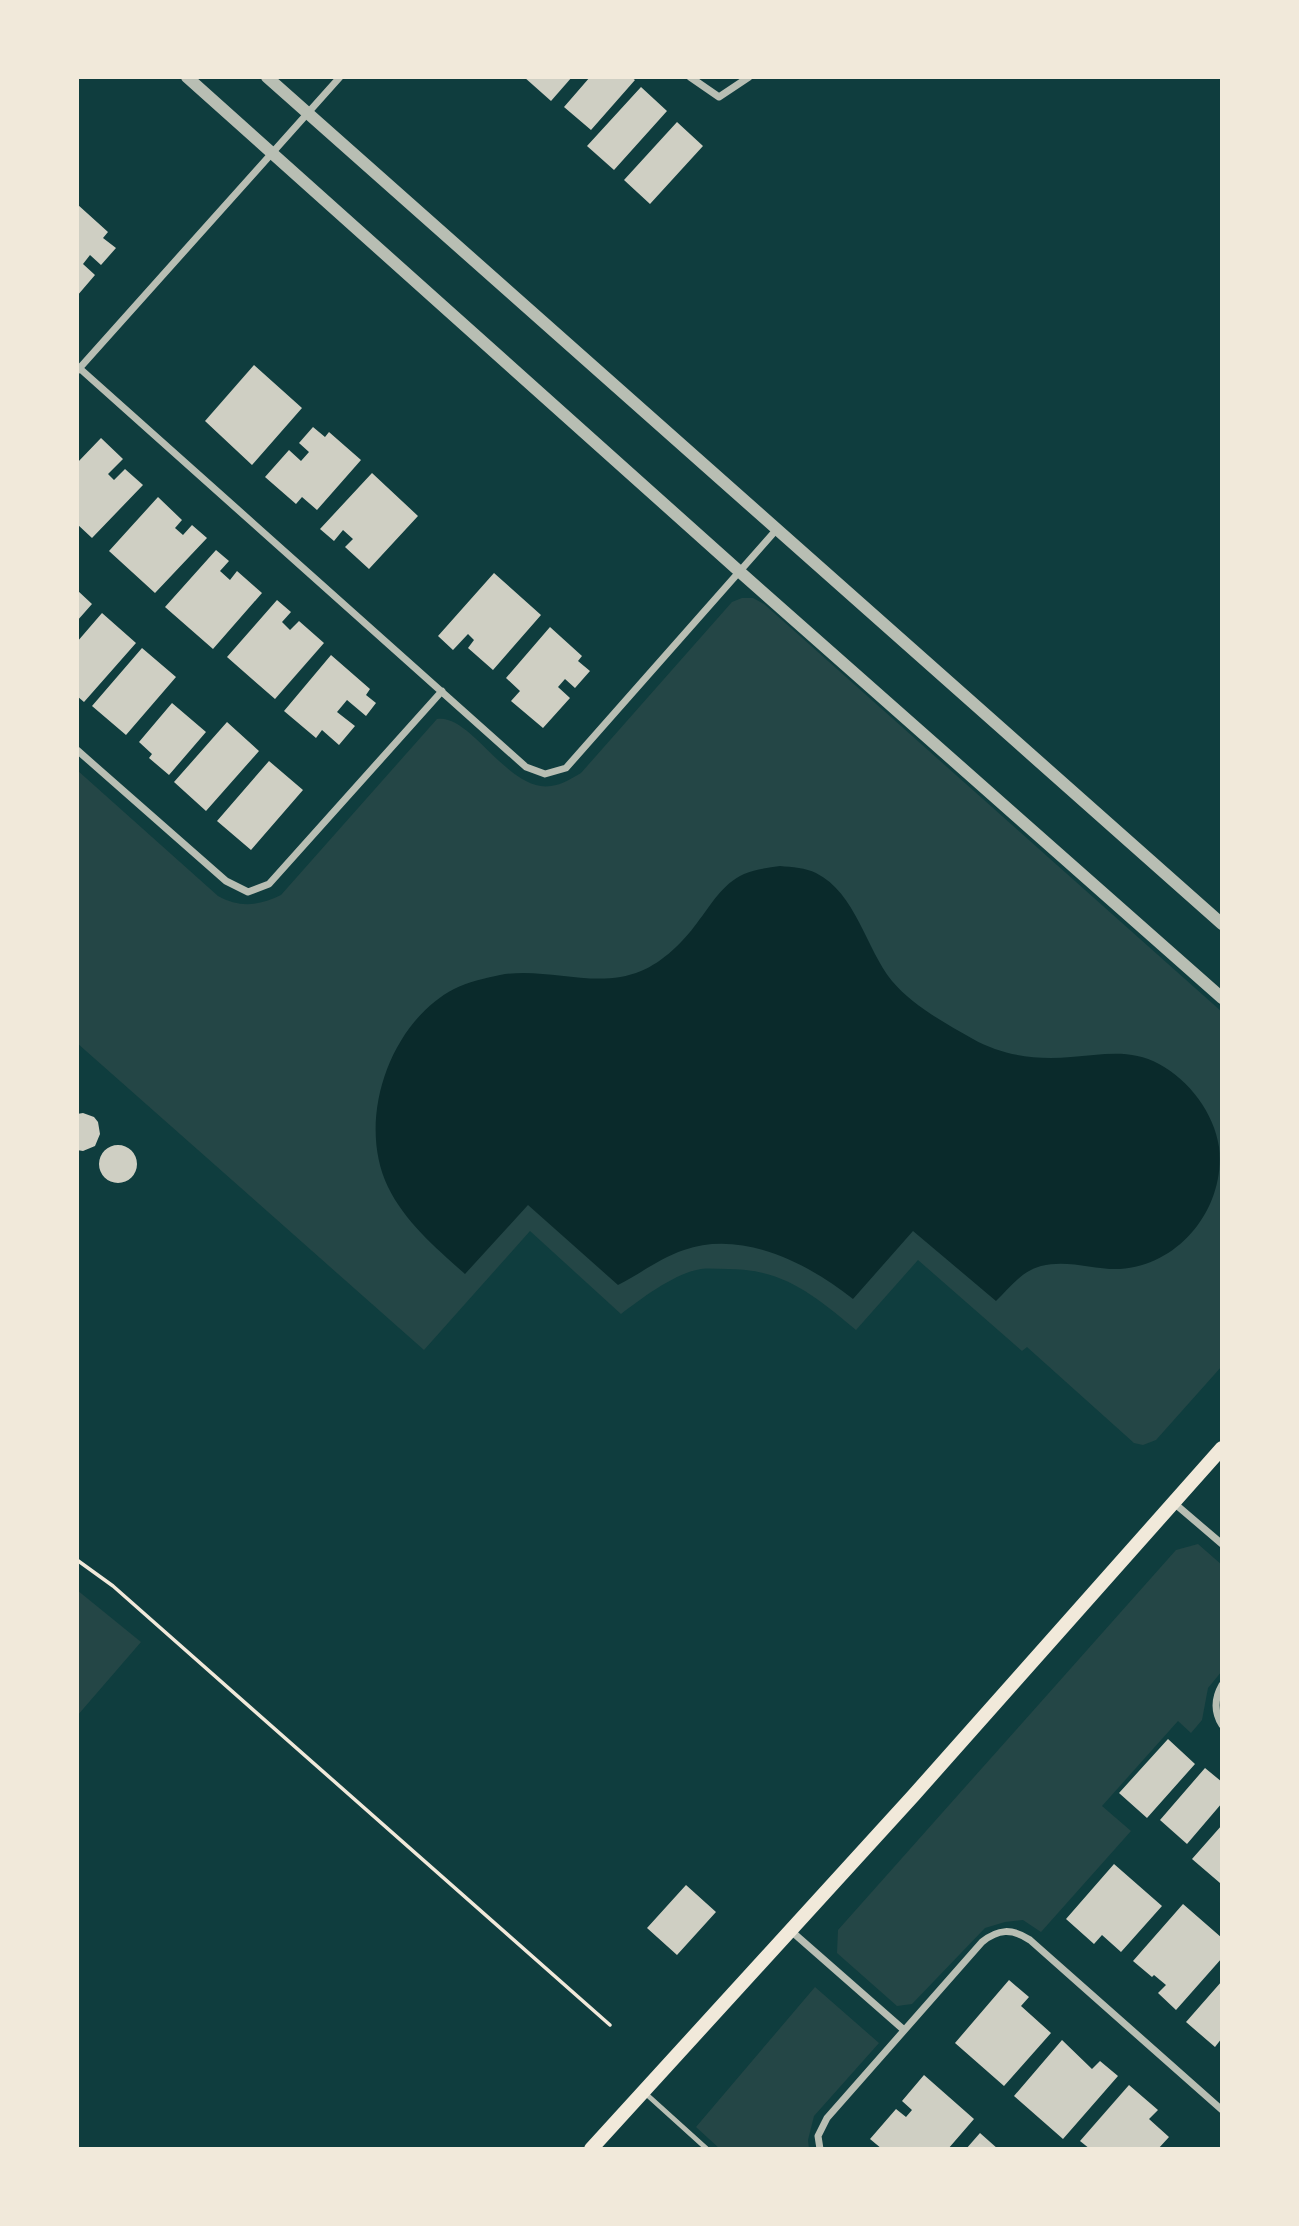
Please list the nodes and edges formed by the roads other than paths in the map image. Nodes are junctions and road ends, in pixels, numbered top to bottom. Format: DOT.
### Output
graph roads {
  1 [pos="187,77"];
  2 [pos="267,77"];
  3 [pos="340,77"];
  4 [pos="690,77"];
  5 [pos="749,77"];
  6 [pos="308,114"];
  7 [pos="273,153"];
  8 [pos="78,368"];
  9 [pos="777,529"];
  10 [pos="740,572"];
  11 [pos="442,691"];
  12 [pos="77,750"];
  13 [pos="1222,924"];
  14 [pos="1222,998"];
  15 [pos="1222,1448"];
  16 [pos="1174,1503"];
  17 [pos="1222,1545"];
  18 [pos="1222,1685"];
  19 [pos="1222,1725"];
  20 [pos="790,1930"];
  21 [pos="904,2030"];
  22 [pos="643,2091"];
  23 [pos="1222,2110"];
  24 [pos="591,2149"];
  25 [pos="707,2149"];
  26 [pos="820,2149"];
  1 -- 7 [label="street"];
  2 -- 6 [label="street"];
  3 -- 6 [label="street"];
  4 -- 5 [label="street"];
  6 -- 7 [label="street"];
  6 -- 9 [label="street"];
  7 -- 8 [label="street"];
  7 -- 10 [label="street"];
  8 -- 11 [label="street"];
  9 -- 10 [label="street"];
  9 -- 13 [label="street"];
  10 -- 11 [label="street"];
  10 -- 14 [label="street"];
  11 -- 12 [label="street"];
  15 -- 16 [label="main road"];
  16 -- 17 [label="street"];
  16 -- 20 [label="main road"];
  18 -- 19 [label="street"];
  20 -- 21 [label="street"];
  20 -- 22 [label="main road"];
  21 -- 23 [label="street"];
  21 -- 26 [label="street"];
  22 -- 24 [label="main road"];
  22 -- 25 [label="lane"];
}
